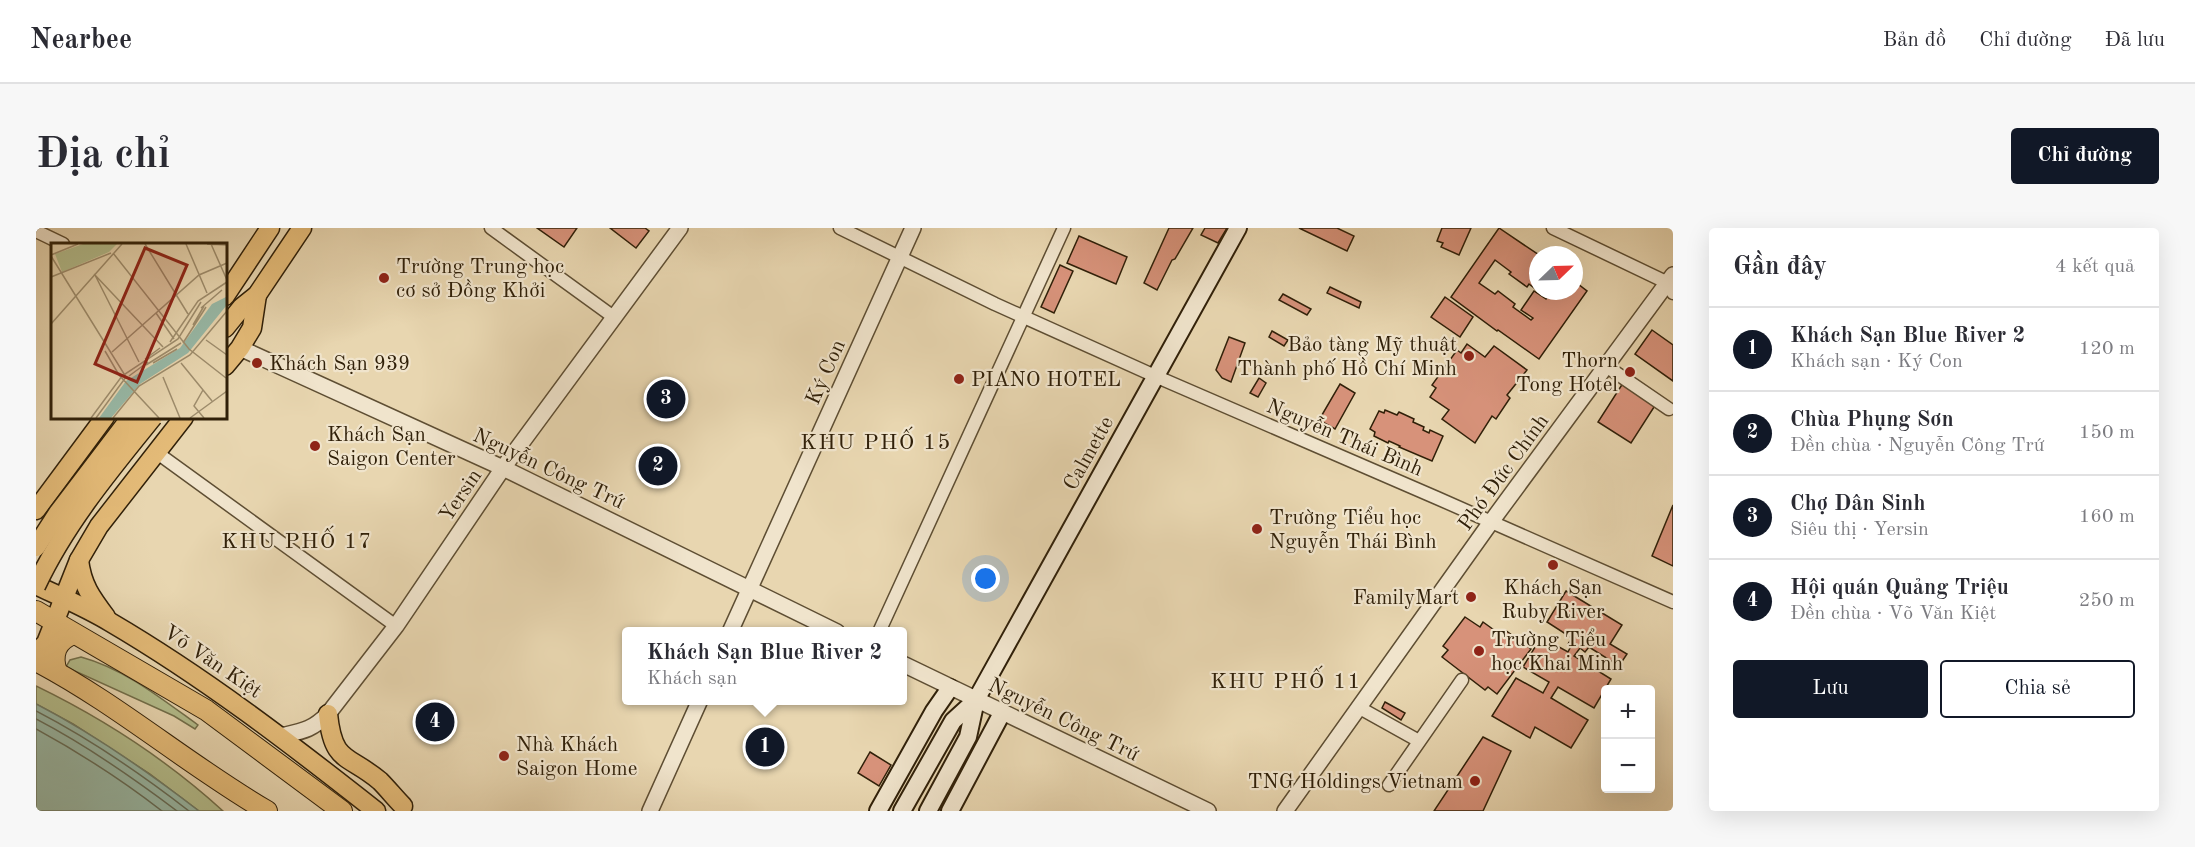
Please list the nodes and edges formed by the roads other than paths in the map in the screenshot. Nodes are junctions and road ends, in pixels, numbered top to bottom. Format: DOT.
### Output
graph roads {
  1 [pos="270,228"];
  2 [pos="302,228"];
  3 [pos="490,228"];
  4 [pos="681,228"];
  5 [pos="840,228"];
  6 [pos="913,228"];
  7 [pos="1064,228"];
  8 [pos="1238,228"];
  9 [pos="1553,228"];
  10 [pos="36,231"];
  11 [pos="61,243"];
  12 [pos="899,258"];
  13 [pos="229,284"];
  14 [pos="1671,284"];
  15 [pos="257,295"];
  16 [pos="1022,317"];
  17 [pos="615,318"];
  18 [pos="226,327"];
  19 [pos="240,348"];
  20 [pos="226,365"];
  21 [pos="1606,366"];
  22 [pos="1155,376"];
  23 [pos="1669,409"];
  24 [pos="104,418"];
  25 [pos="130,418"];
  26 [pos="152,418"];
  27 [pos="183,418"];
  28 [pos="156,452"];
  29 [pos="503,468"];
  30 [pos="49,491"];
  31 [pos="36,510"];
  32 [pos="1491,522"];
  33 [pos="99,526"];
  34 [pos="36,547"];
  35 [pos="79,560"];
  36 [pos="36,585"];
  37 [pos="750,590"];
  38 [pos="63,598"];
  39 [pos="1673,602"];
  40 [pos="36,611"];
  41 [pos="109,621"];
  42 [pos="54,622"];
  43 [pos="396,626"];
  44 [pos="732,627"];
  45 [pos="827,627"];
  46 [pos="881,627"];
  47 [pos="74,634"];
  48 [pos="36,653"];
  49 [pos="36,661"];
  50 [pos="907,666"];
  51 [pos="57,672"];
  52 [pos="1462,680"];
  53 [pos="950,688"];
  54 [pos="976,700"];
  55 [pos="698,705"];
  56 [pos="1359,707"];
  57 [pos="1002,713"];
  58 [pos="328,714"];
  59 [pos="281,736"];
  60 [pos="1419,741"];
  61 [pos="1389,785"];
  62 [pos="353,793"];
  63 [pos="248,804"];
  64 [pos="407,808"];
  65 [pos="260,811"];
  66 [pos="267,811"];
  67 [pos="342,811"];
  68 [pos="376,811"];
  69 [pos="650,811"];
  70 [pos="878,811"];
  71 [pos="902,811"];
  72 [pos="928,811"];
  73 [pos="950,811"];
  74 [pos="1208,811"];
  75 [pos="1285,811"];
  1 -- 13 [label="main road"];
  2 -- 15 [label="main road"];
  3 -- 17 [label="street"];
  4 -- 17 [label="street, Yersin"];
  5 -- 12 [label="street, Nguyễn Thái Bình"];
  6 -- 12 [label="street, Ký Con"];
  7 -- 16 [label="street"];
  8 -- 22 [label="main road, Calmette"];
  9 -- 14 [label="street"];
  10 -- 11 [label="street"];
  12 -- 16 [label="street, Nguyễn Thái Bình"];
  12 -- 37 [label="street, Ký Con"];
  14 -- 21 [label="street, Phó Đức Chính"];
  15 -- 18 [label="main road"];
  15 -- 19 [label="main road"];
  16 -- 22 [label="street, Nguyễn Thái Bình"];
  16 -- 46 [label="street"];
  17 -- 29 [label="street, Yersin"];
  19 -- 20 [label="main road"];
  19 -- 29 [label="street, Nguyễn Công Trứ"];
  21 -- 23 [label="street"];
  21 -- 32 [label="street, Phó Đức Chính"];
  22 -- 32 [label="street, Nguyễn Thái Bình"];
  22 -- 54 [label="main road, Calmette"];
  24 -- 30 [label="main road"];
  25 -- 34 [label="main road, bridge"];
  26 -- 36 [label="main road, bridge"];
  27 -- 28 [label="main road"];
  28 -- 33 [label="main road"];
  28 -- 43 [label="street"];
  29 -- 37 [label="street, Nguyễn Công Trứ"];
  29 -- 43 [label="street, Yersin"];
  30 -- 31 [label="main road"];
  30 -- 33 [label="main road"];
  32 -- 39 [label="street, Nguyễn Thái Bình"];
  32 -- 56 [label="street, Phó Đức Chính"];
  33 -- 35 [label="main road"];
  35 -- 38 [label="main road"];
  35 -- 41 [label="main road"];
  36 -- 38 [label="main road, Võ Văn Kiệt"];
  37 -- 44 [label="street, Ký Con"];
  37 -- 45 [label="street, Nguyễn Công Trứ"];
  38 -- 41 [label="main road, Võ Văn Kiệt"];
  38 -- 42 [label="main road"];
  40 -- 42 [label="highway"];
  41 -- 59 [label="main road, Võ Văn Kiệt"];
  42 -- 47 [label="highway"];
  42 -- 48 [label="main road"];
  43 -- 58 [label="street, Yersin"];
  47 -- 51 [label="highway"];
  47 -- 67 [label="highway"];
  49 -- 51 [label="highway"];
  50 -- 53 [label="street, Nguyễn Công Trứ"];
  51 -- 63 [label="highway"];
  52 -- 60 [label="street"];
  53 -- 54 [label="street, Nguyễn Công Trứ"];
  53 -- 70 [label="main road"];
  54 -- 57 [label="street, Nguyễn Công Trứ"];
  54 -- 71 [label="main road"];
  54 -- 72 [label="main road"];
  55 -- 69 [label="street"];
  56 -- 60 [label="street"];
  56 -- 75 [label="street, Phó Đức Chính"];
  57 -- 73 [label="main road"];
  57 -- 74 [label="street, Nguyễn Công Trứ"];
  58 -- 59 [label="street, Yersin"];
  58 -- 64 [label="main road"];
  59 -- 62 [label="main road, Võ Văn Kiệt"];
  60 -- 61 [label="street"];
  62 -- 64 [label="main road, Võ Văn Kiệt"];
  62 -- 68 [label="main road, Võ Văn Kiệt"];
  63 -- 65 [label="highway"];
  63 -- 66 [label="highway"];
}
